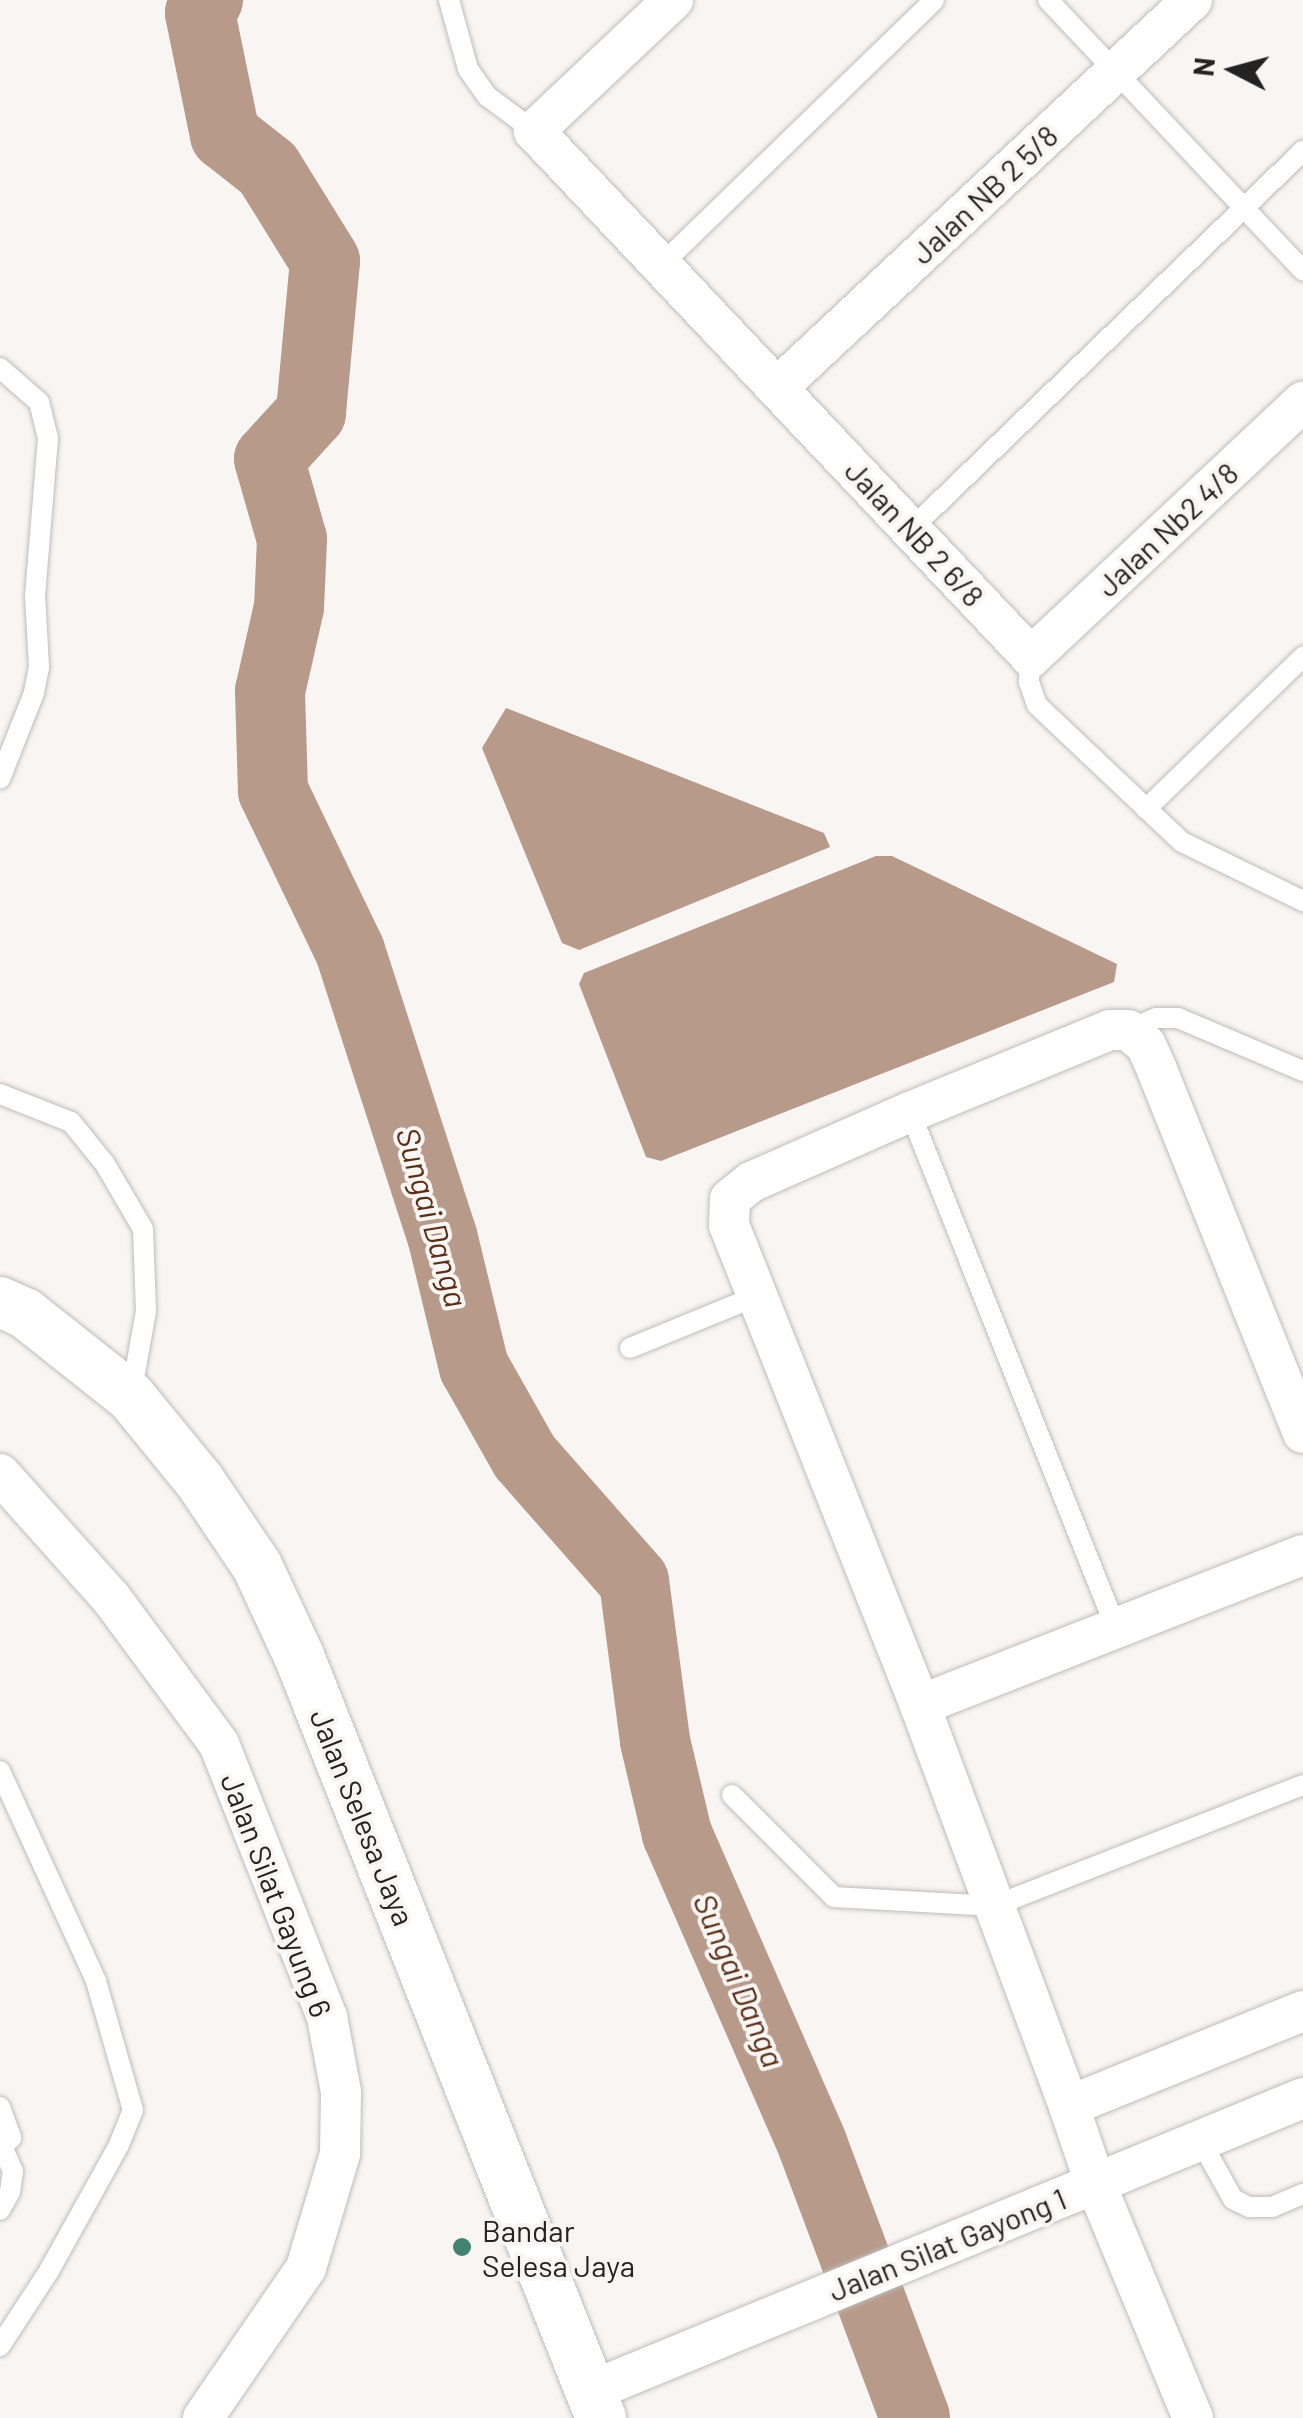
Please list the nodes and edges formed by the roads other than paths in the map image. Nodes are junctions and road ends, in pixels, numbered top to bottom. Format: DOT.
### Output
graph roads {
  1 [pos="449,0"];
  2 [pos="673,0"];
  3 [pos="934,0"];
  4 [pos="1048,0"];
  5 [pos="1192,0"];
  6 [pos="1116,72"];
  7 [pos="534,132"];
  8 [pos="1303,151"];
  9 [pos="1243,207"];
  10 [pos="661,265"];
  11 [pos="1303,271"];
  12 [pos="0,368"];
  13 [pos="777,388"];
  14 [pos="1303,402"];
  15 [pos="911,529"];
  16 [pos="1031,656"];
  17 [pos="1303,656"];
  18 [pos="0,779"];
  19 [pos="1146,809"];
  20 [pos="1303,900"];
  21 [pos="1128,1030"];
  22 [pos="1303,1071"];
  23 [pos="0,1094"];
  24 [pos="910,1112"];
  25 [pos="759,1295"];
  26 [pos="0,1302"];
  27 [pos="630,1348"];
  28 [pos="131,1397"];
  29 [pos="1303,1433"];
  30 [pos="0,1474"];
  31 [pos="1303,1556"];
  32 [pos="1116,1628"];
  33 [pos="920,1704"];
  34 [pos="0,1771"];
  35 [pos="1303,1785"];
  36 [pos="732,1795"];
  37 [pos="994,1906"];
  38 [pos="1303,2010"];
  39 [pos="1303,2098"];
  40 [pos="0,2106"];
  41 [pos="1068,2106"];
  42 [pos="1200,2140"];
  43 [pos="1,2149"];
  44 [pos="1096,2183"];
  45 [pos="1303,2194"];
  46 [pos="0,2210"];
  47 [pos="0,2346"];
  48 [pos="596,2404"];
  49 [pos="203,2418"];
  50 [pos="1193,2418"];
  1 -- 7 [label="lane"];
  2 -- 7 [label="street"];
  3 -- 10 [label="lane"];
  4 -- 6 [label="lane"];
  5 -- 6 [label="street, Jalan NB 2 5/8"];
  6 -- 9 [label="lane"];
  6 -- 13 [label="street, Jalan NB 2 5/8"];
  7 -- 10 [label="street, Jalan NB 2 6/8"];
  8 -- 9 [label="lane"];
  9 -- 11 [label="lane"];
  9 -- 15 [label="lane"];
  10 -- 13 [label="street, Jalan NB 2 6/8"];
  12 -- 18 [label="lane"];
  13 -- 15 [label="street, Jalan NB 2 6/8"];
  14 -- 16 [label="street, Jalan Nb2 4/8"];
  15 -- 16 [label="street, Jalan NB 2 6/8"];
  16 -- 19 [label="lane"];
  17 -- 19 [label="lane"];
  19 -- 20 [label="lane"];
  21 -- 22 [label="lane"];
  21 -- 24 [label="street"];
  21 -- 29 [label="street"];
  23 -- 28 [label="lane"];
  24 -- 25 [label="street"];
  24 -- 32 [label="lane"];
  25 -- 27 [label="lane"];
  25 -- 33 [label="street"];
  26 -- 28 [label="street, Jalan Selesa Jaya"];
  28 -- 48 [label="street, Jalan Selesa Jaya"];
  30 -- 49 [label="street, Jalan Silat Gayung 6"];
  31 -- 32 [label="street"];
  32 -- 33 [label="street"];
  33 -- 37 [label="street"];
  34 -- 47 [label="lane"];
  35 -- 37 [label="lane"];
  36 -- 37 [label="lane"];
  37 -- 41 [label="street"];
  38 -- 41 [label="street"];
  39 -- 42 [label="street, Jalan Silat Gayong 1"];
  40 -- 43 [label="lane"];
  41 -- 44 [label="street"];
  42 -- 44 [label="street, Jalan Silat Gayong 1"];
  42 -- 45 [label="lane"];
  43 -- 46 [label="lane"];
  44 -- 48 [label="street, Jalan Silat Gayong 1"];
  44 -- 50 [label="street"];
}
